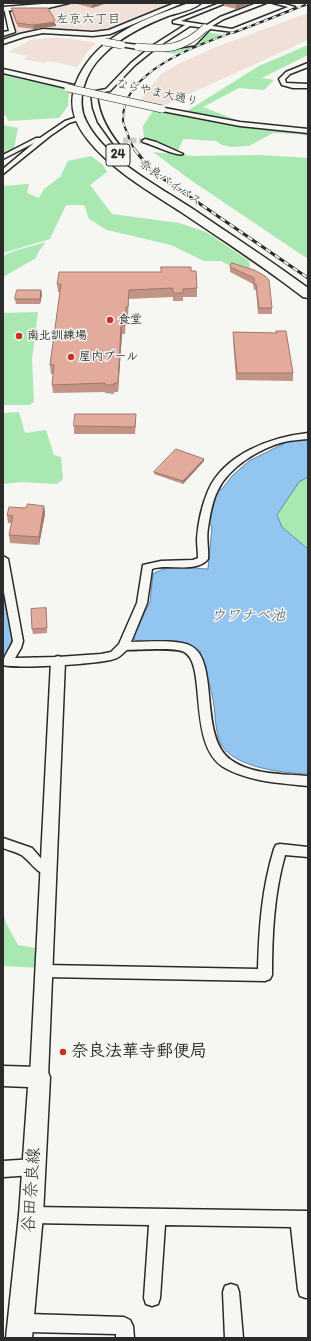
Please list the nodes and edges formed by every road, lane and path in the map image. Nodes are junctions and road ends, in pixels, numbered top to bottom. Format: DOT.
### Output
graph roads {
  1 [pos="66,3"];
  2 [pos="180,3"];
  3 [pos="197,3"];
  4 [pos="206,3"];
  5 [pos="210,3"];
  6 [pos="224,3"];
  7 [pos="263,3"];
  8 [pos="275,3"];
  9 [pos="4,9"];
  10 [pos="6,19"];
  11 [pos="152,19"];
  12 [pos="188,25"];
  13 [pos="206,27"];
  14 [pos="3,34"];
  15 [pos="101,42"];
  16 [pos="4,44"];
  17 [pos="122,45"];
  18 [pos="152,48"];
  19 [pos="102,64"];
  20 [pos="308,65"];
  21 [pos="3,72"];
  22 [pos="307,84"];
  23 [pos="91,85"];
  24 [pos="76,91"];
  25 [pos="76,119"];
  26 [pos="308,130"];
  27 [pos="48,135"];
  28 [pos="109,136"];
  29 [pos="123,140"];
  30 [pos="144,141"];
  31 [pos="119,147"];
  32 [pos="129,148"];
  33 [pos="151,150"];
  34 [pos="3,157"];
  35 [pos="125,160"];
  36 [pos="3,172"];
  37 [pos="308,285"];
  38 [pos="308,294"];
  39 [pos="308,436"];
  40 [pos="3,559"];
  41 [pos="124,646"];
  42 [pos="58,661"];
  43 [pos="5,662"];
  44 [pos="308,780"];
  45 [pos="3,843"];
  46 [pos="308,852"];
  47 [pos="49,869"];
  48 [pos="45,971"];
  49 [pos="3,1076"];
  50 [pos="39,1077"];
  51 [pos="34,1167"];
  52 [pos="3,1169"];
  53 [pos="31,1216"];
  54 [pos="158,1217"];
  55 [pos="303,1219"];
  56 [pos="306,1290"];
  57 [pos="231,1292"];
  58 [pos="152,1298"];
  59 [pos="19,1329"];
  60 [pos="125,1338"];
  61 [pos="234,1338"];
  1 -- 9 [label="street"];
  2 -- 16 [label="street"];
  3 -- 11 [label="highway, 奈良バイパス / 24"];
  4 -- 24 [label="highway, 奈良バイパス / 24"];
  5 -- 17 [label="highway"];
  6 -- 12 [label="street"];
  7 -- 13 [label="street"];
  8 -- 13 [label="street"];
  9 -- 10 [label="street"];
  10 -- 14 [label="street"];
  11 -- 15 [label="highway, 24"];
  11 -- 24 [label="highway, 奈良バイパス / 24"];
  12 -- 13 [label="street"];
  12 -- 18 [label="street"];
  13 -- 17 [label="street, bridge"];
  13 -- 18 [label="street"];
  15 -- 16 [label="street"];
  15 -- 17 [label="street, bridge"];
  15 -- 24 [label="highway, 24"];
  17 -- 19 [label="highway"];
  18 -- 28 [label="street"];
  20 -- 22 [label="street"];
  21 -- 24 [label="street, ならやま大通り"];
  23 -- 24 [label="highway, 24"];
  24 -- 26 [label="street, ならやま大通り, bridge"];
  24 -- 35 [label="highway, 奈良バイパス / 24"];
  24 -- 38 [label="highway, 奈良バイパス / 24"];
  25 -- 27 [label="street"];
  27 -- 34 [label="street"];
  27 -- 36 [label="street"];
  28 -- 29 [label="street"];
  28 -- 31 [label="street"];
  30 -- 33 [label="street"];
  31 -- 32 [label="street"];
  31 -- 35 [label="street"];
  35 -- 37 [label="highway, 奈良バイパス / 24"];
  39 -- 41 [label="street"];
  40 -- 43 [label="street"];
  41 -- 42 [label="street"];
  41 -- 44 [label="street"];
  42 -- 43 [label="street"];
  42 -- 47 [label="street"];
  45 -- 47 [label="street"];
  46 -- 48 [label="street"];
  47 -- 48 [label="street"];
  48 -- 50 [label="street"];
  49 -- 50 [label="main road"];
  50 -- 51 [label="main road, 谷田奈良線"];
  51 -- 52 [label="street"];
  51 -- 53 [label="main road, 谷田奈良線"];
  53 -- 54 [label="street"];
  53 -- 59 [label="main road, 谷田奈良線"];
  54 -- 55 [label="street"];
  54 -- 58 [label="street"];
  55 -- 56 [label="street"];
  57 -- 61 [label="street"];
  59 -- 60 [label="street"];
}
